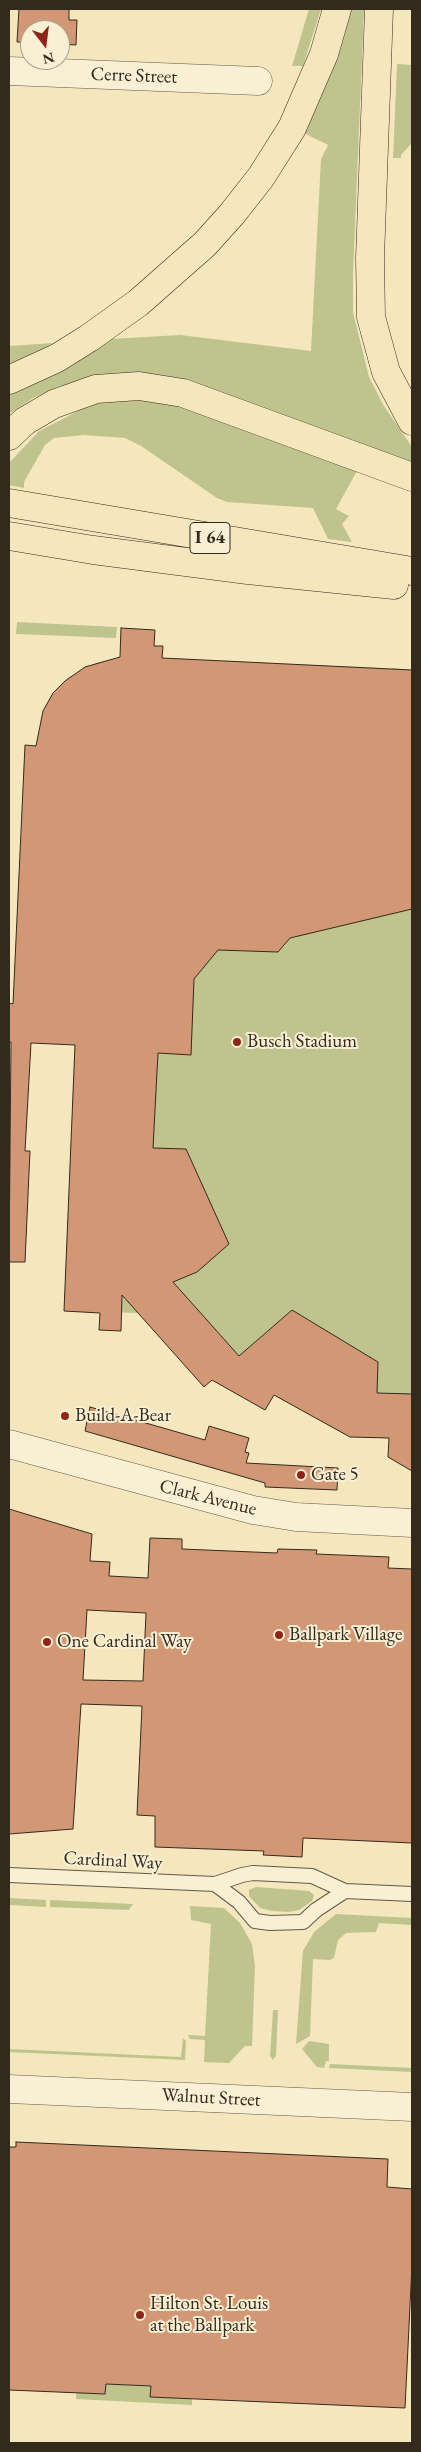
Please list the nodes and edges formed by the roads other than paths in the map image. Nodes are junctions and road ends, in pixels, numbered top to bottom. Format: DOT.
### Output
graph roads {
  1 [pos="337,9"];
  2 [pos="379,9"];
  3 [pos="9,71"];
  4 [pos="258,81"];
  5 [pos="9,380"];
  6 [pos="412,420"];
  7 [pos="9,436"];
  8 [pos="412,477"];
  9 [pos="9,503"];
  10 [pos="9,536"];
  11 [pos="412,571"];
  12 [pos="412,586"];
  13 [pos="9,1444"];
  14 [pos="412,1523"];
  15 [pos="9,1875"];
  16 [pos="215,1884"];
  17 [pos="345,1891"];
  18 [pos="412,1894"];
  19 [pos="9,2090"];
  20 [pos="412,2107"];
  1 -- 5 [label="highway"];
  2 -- 6 [label="highway"];
  3 -- 4 [label="street, Cerre Street"];
  7 -- 8 [label="highway"];
  9 -- 11 [label="highway, I 64"];
  10 -- 12 [label="highway, I 64"];
  13 -- 14 [label="street, Clark Avenue"];
  15 -- 16 [label="lane, Cardinal Way"];
  16 -- 17 [label="lane, Cardinal Way"];
  16 -- 17 [label="lane"];
  17 -- 18 [label="lane, Cardinal Way"];
  19 -- 20 [label="street, Walnut Street"];
}
